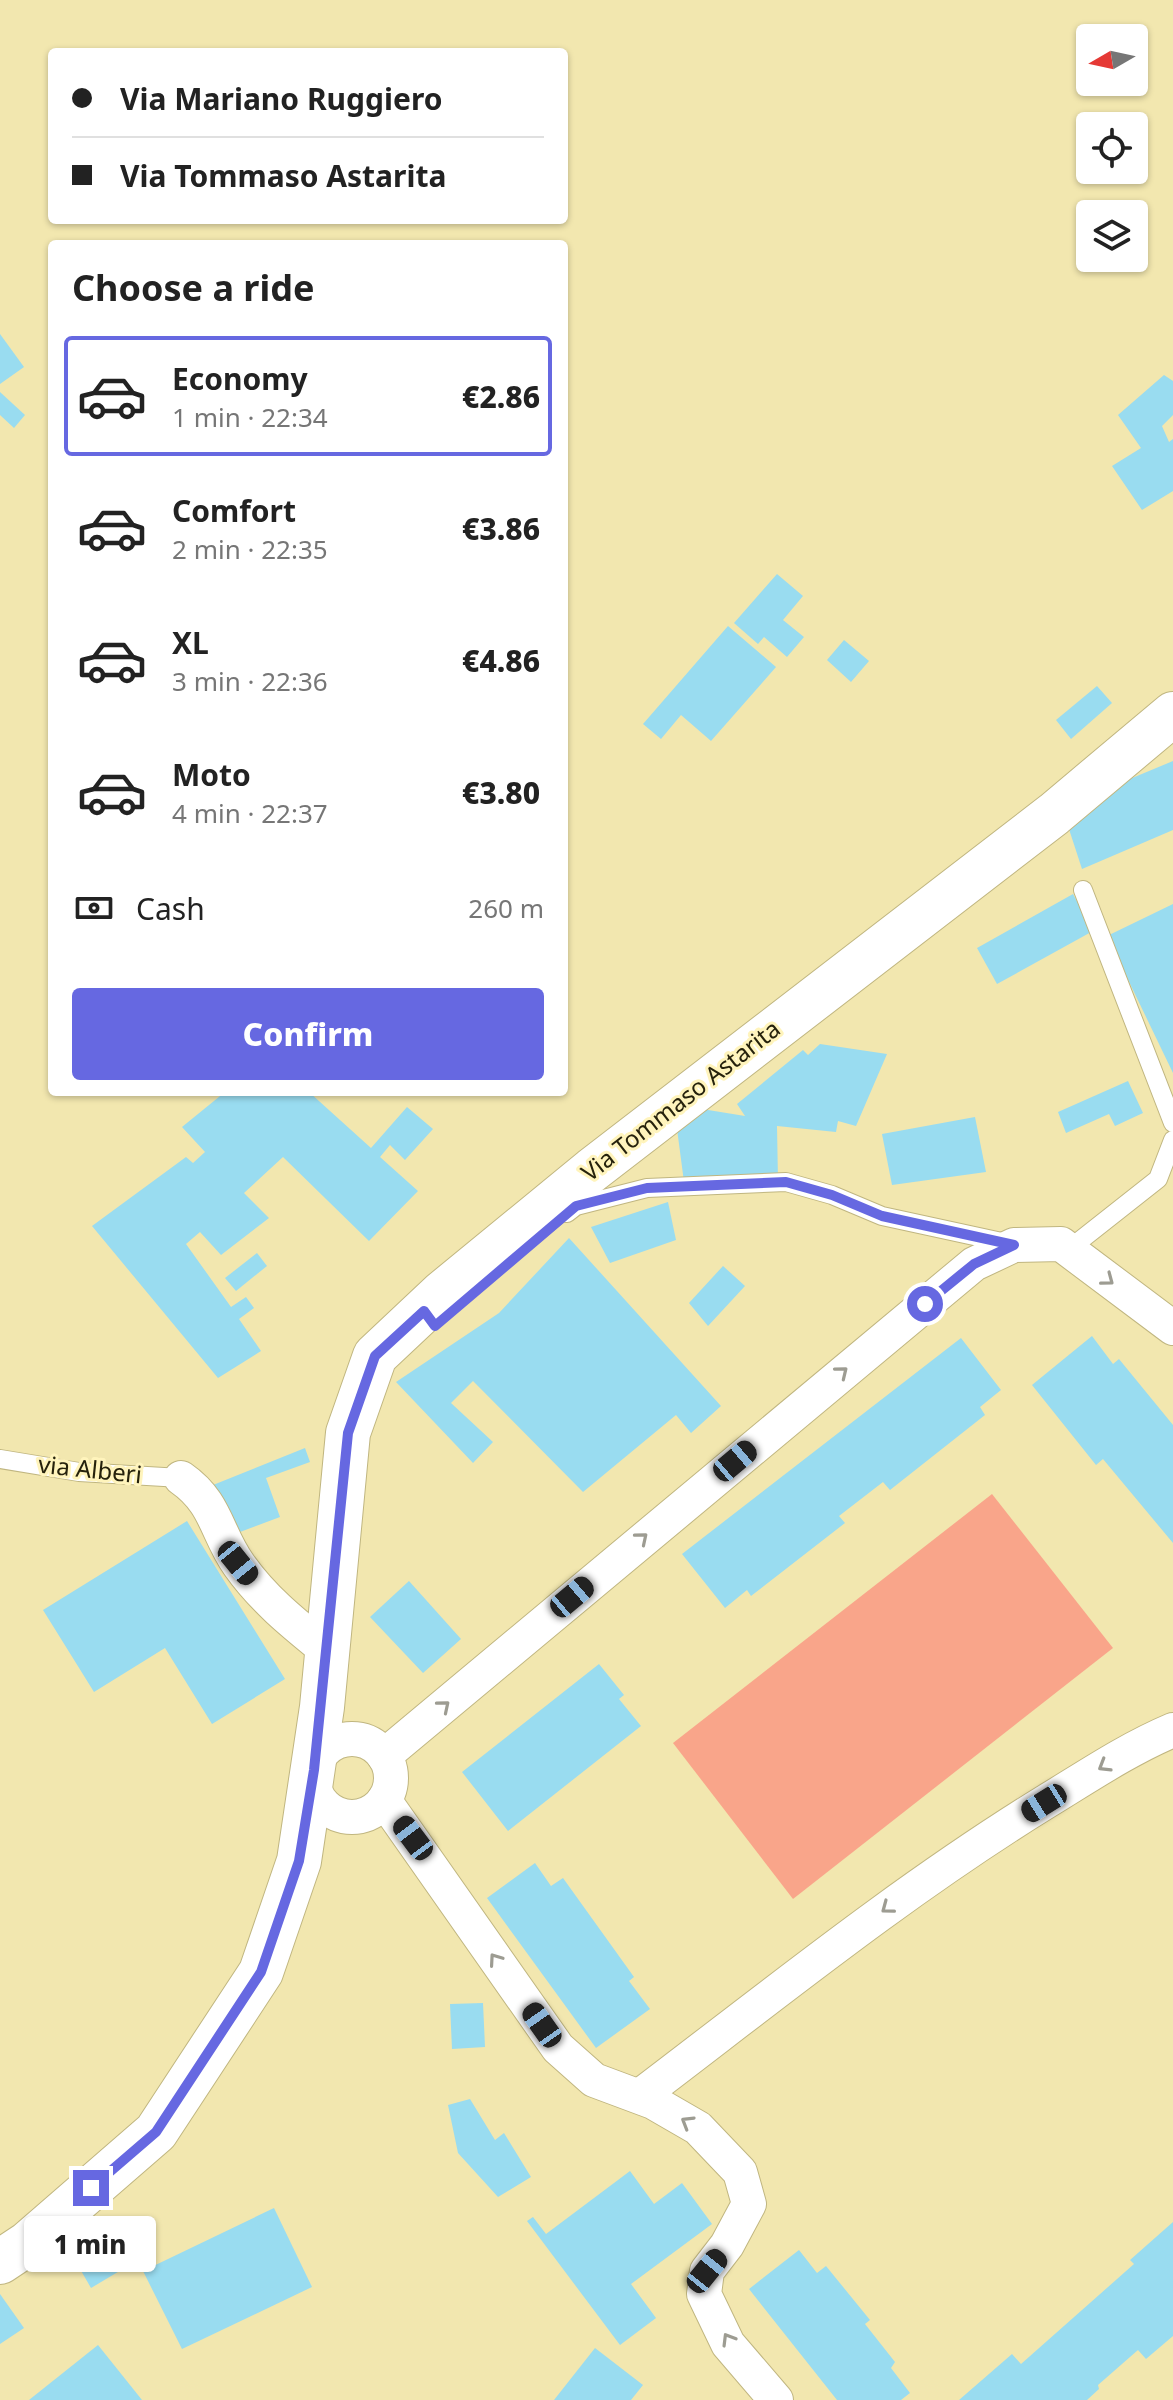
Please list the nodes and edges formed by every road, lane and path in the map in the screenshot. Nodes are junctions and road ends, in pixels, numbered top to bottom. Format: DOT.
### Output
graph roads {
  1 [pos="1173,714"];
  2 [pos="1083,890"];
  3 [pos="1173,1123"];
  4 [pos="1173,1140"];
  5 [pos="1014,1245"];
  6 [pos="1068,1250"];
  7 [pos="517,1256"];
  8 [pos="1173,1328"];
  9 [pos="0,1459"];
  10 [pos="181,1478"];
  11 [pos="325,1649"];
  12 [pos="1173,1730"];
  13 [pos="384,1756"];
  14 [pos="314,1770"];
  15 [pos="384,1800"];
  16 [pos="640,2096"];
  17 [pos="0,2262"];
  18 [pos="776,2400"];
  1 -- 11 [label="main road, Via Tommaso Astarita"];
  2 -- 3 [label="lane"];
  4 -- 6 [label="lane"];
  5 -- 6 [label="street"];
  5 -- 7 [label="lane"];
  13 -- 5 [label="street, one-way"];
  6 -- 8 [label="street, one-way"];
  9 -- 10 [label="lane, via Alberi"];
  10 -- 11 [label="street"];
  11 -- 14 [label="main road, Via Tommaso Astarita"];
  12 -- 16 [label="street, one-way"];
  13 -- 14 [label="street"];
  13 -- 15 [label="street"];
  14 -- 15 [label="street, Via Tommaso Astarita"];
  14 -- 17 [label="main road, Via Tommaso Astarita"];
  16 -- 15 [label="street, one-way"];
  18 -- 16 [label="street, one-way"];
}
